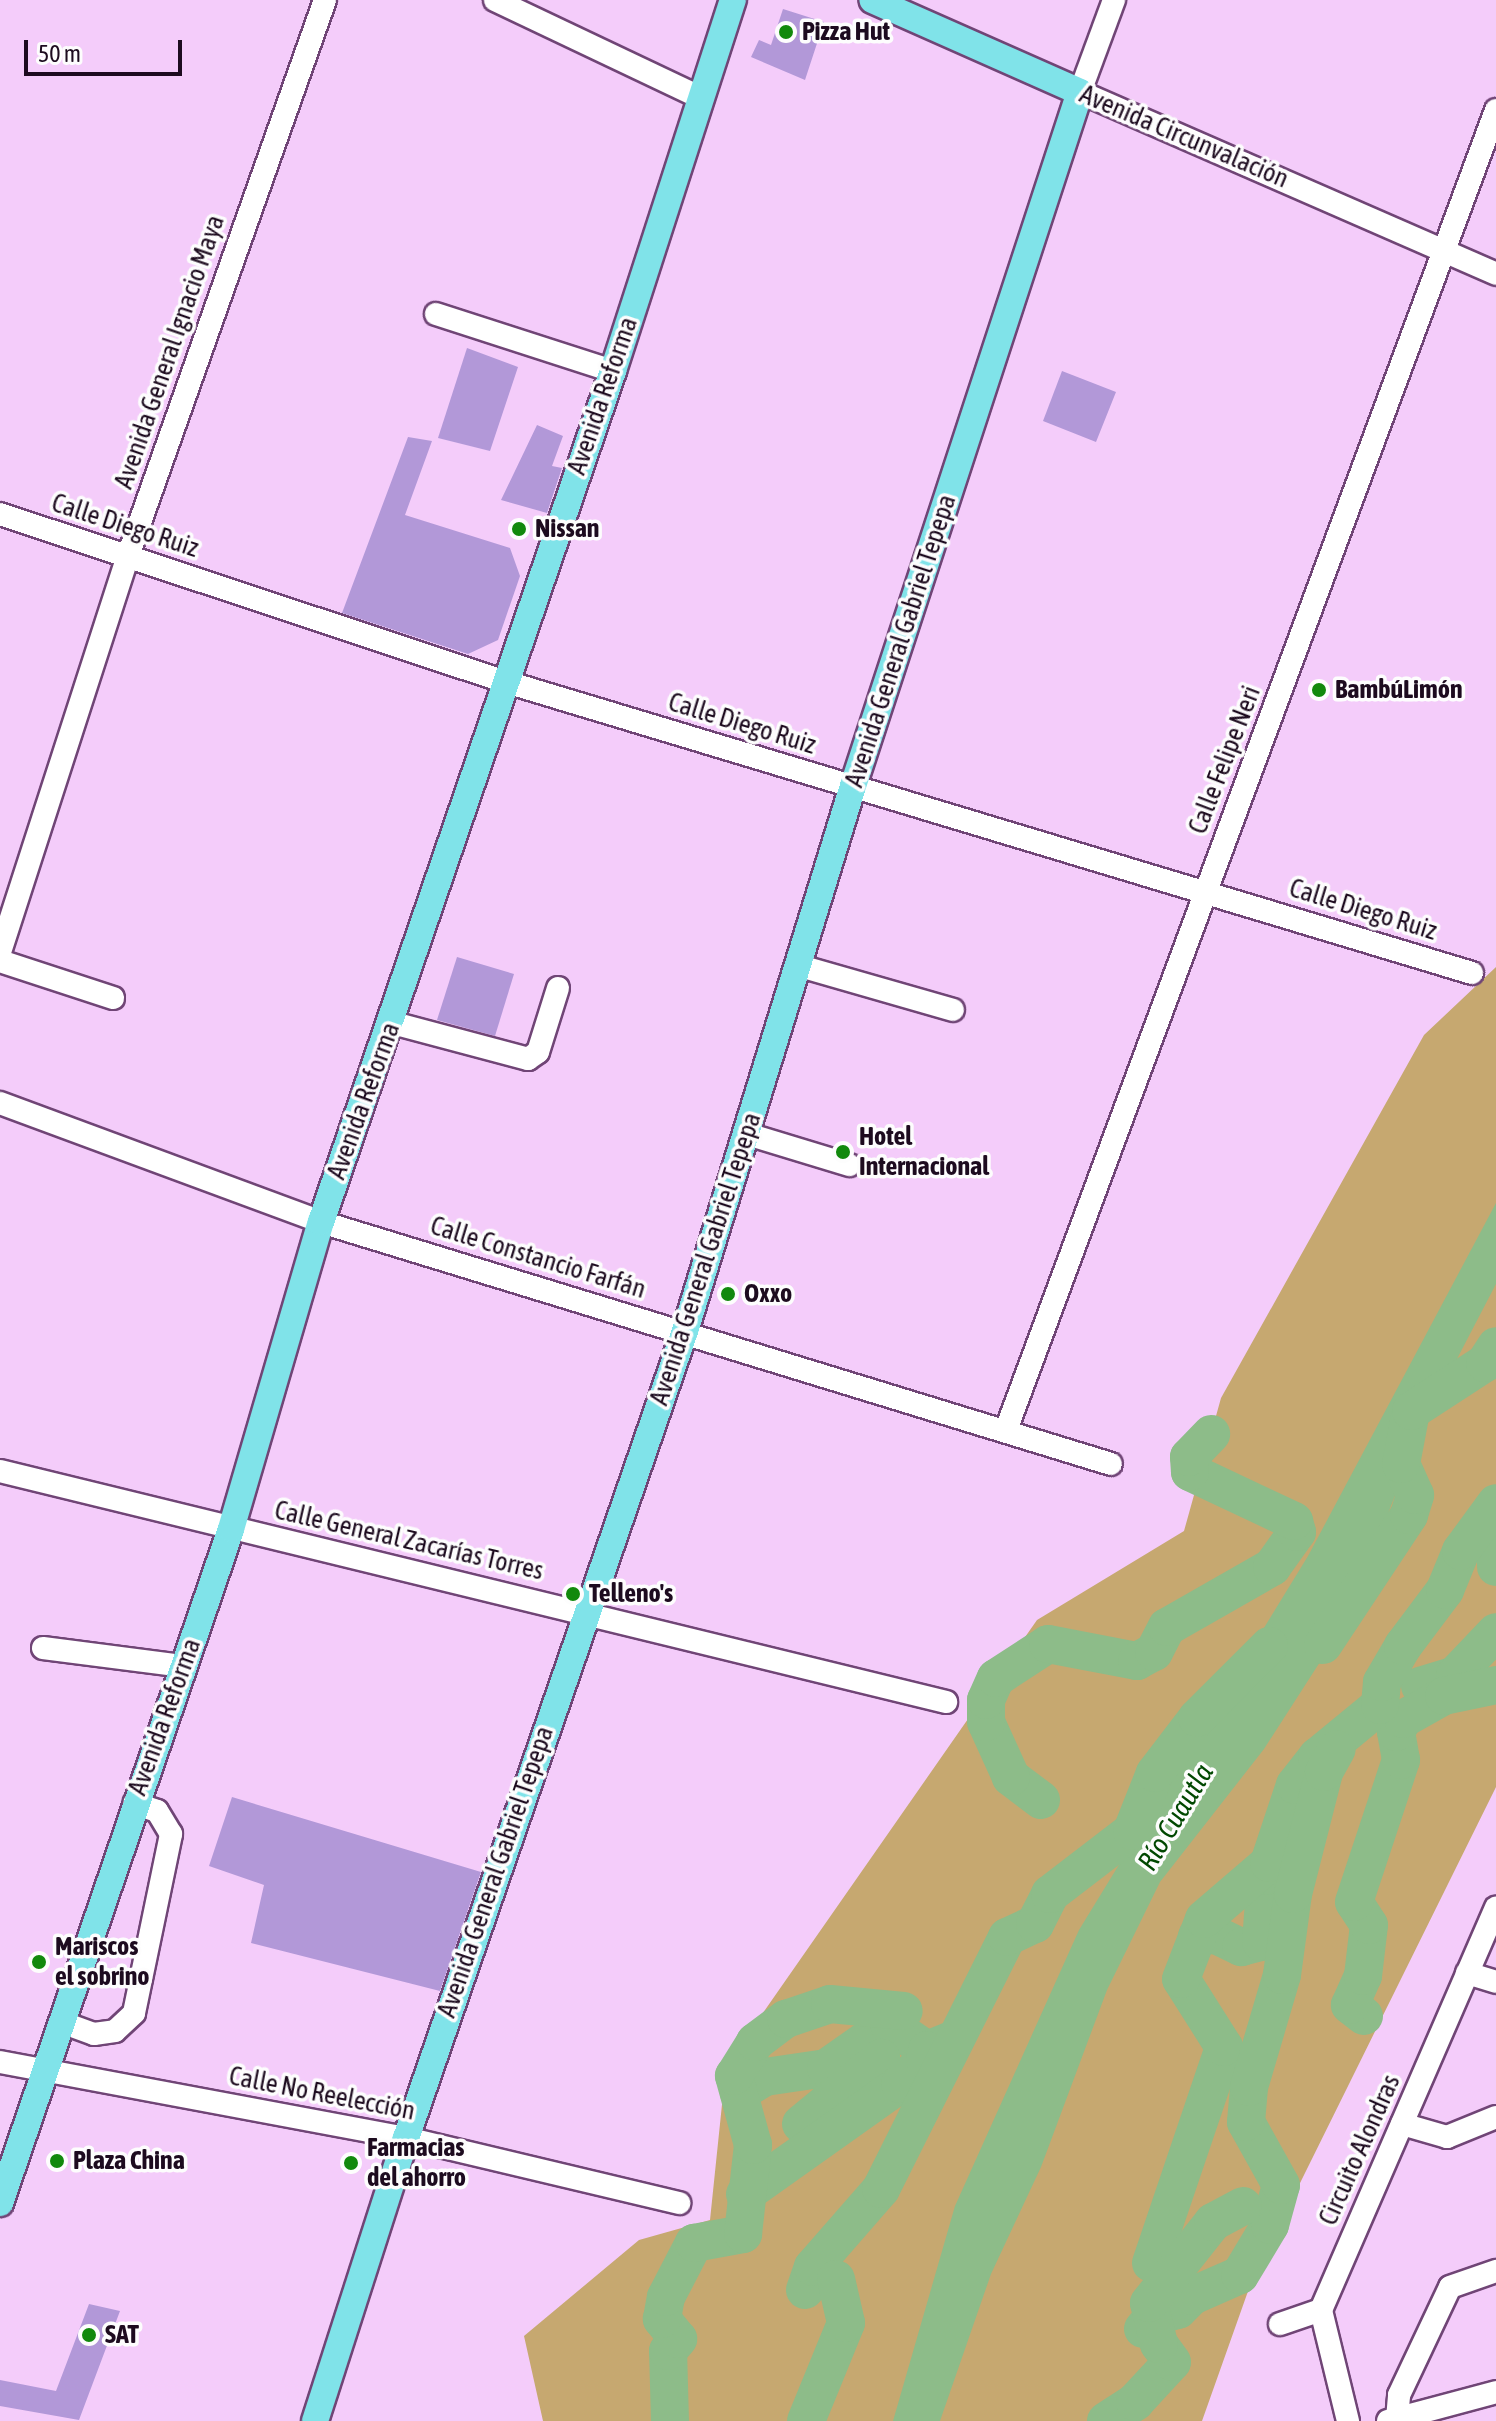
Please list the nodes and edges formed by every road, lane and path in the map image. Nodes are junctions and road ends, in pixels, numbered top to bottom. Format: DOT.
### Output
graph roads {
  1 [pos="325,0"];
  2 [pos="495,0"];
  3 [pos="733,0"];
  4 [pos="872,0"];
  5 [pos="1114,0"];
  6 [pos="1080,92"];
  7 [pos="701,98"];
  8 [pos="1496,110"];
  9 [pos="1446,251"];
  10 [pos="1496,274"];
  11 [pos="436,314"];
  12 [pos="613,371"];
  13 [pos="0,514"];
  14 [pos="128,556"];
  15 [pos="503,681"];
  16 [pos="853,786"];
  17 [pos="1205,891"];
  18 [pos="0,952"];
  19 [pos="0,961"];
  20 [pos="800,966"];
  21 [pos="1472,973"];
  22 [pos="558,988"];
  23 [pos="113,998"];
  24 [pos="953,1010"];
  25 [pos="393,1023"];
  26 [pos="0,1103"];
  27 [pos="747,1134"];
  28 [pos="849,1165"];
  29 [pos="321,1222"];
  30 [pos="685,1331"];
  31 [pos="1006,1430"];
  32 [pos="1111,1464"];
  33 [pos="0,1471"];
  34 [pos="231,1529"];
  35 [pos="585,1611"];
  36 [pos="43,1648"];
  37 [pos="184,1666"];
  38 [pos="946,1702"];
  39 [pos="134,1803"];
  40 [pos="1496,1907"];
  41 [pos="1467,1973"];
  42 [pos="1496,1982"];
  43 [pos="61,2022"];
  44 [pos="0,2062"];
  45 [pos="45,2070"];
  46 [pos="1496,2117"];
  47 [pos="1402,2124"];
  48 [pos="406,2138"];
  49 [pos="0,2203"];
  50 [pos="679,2203"];
  51 [pos="1496,2271"];
  52 [pos="1321,2310"];
  53 [pos="1280,2324"];
  54 [pos="1496,2392"];
  55 [pos="1392,2420"];
  56 [pos="315,2421"];
  57 [pos="1348,2421"];
  1 -- 14 [label="street, Avenida General Ignacio Maya"];
  2 -- 7 [label="street"];
  3 -- 7 [label="main road, Avenida Reforma"];
  4 -- 6 [label="main road, Avenida Circunvalación"];
  5 -- 6 [label="street"];
  6 -- 9 [label="street, Avenida Circunvalación"];
  6 -- 16 [label="main road, Avenida General Gabriel Tepepa"];
  7 -- 12 [label="main road, Avenida Reforma"];
  8 -- 9 [label="street, Calle Felipe Neri"];
  9 -- 10 [label="street, Avenida Circunvalación"];
  9 -- 17 [label="street, Calle Felipe Neri"];
  11 -- 12 [label="street"];
  12 -- 15 [label="main road, Avenida Reforma"];
  13 -- 14 [label="street, Calle Diego Ruiz"];
  14 -- 15 [label="street, Calle Diego Ruiz"];
  14 -- 18 [label="street, Avenida General Ignacio Maya"];
  15 -- 16 [label="street, Calle Diego Ruiz"];
  15 -- 25 [label="main road, Avenida Reforma"];
  16 -- 17 [label="street, Calle Diego Ruiz"];
  16 -- 20 [label="main road, Avenida General Gabriel Tepepa"];
  17 -- 21 [label="street, Calle Diego Ruiz"];
  17 -- 31 [label="street, Calle Felipe Neri"];
  19 -- 23 [label="street"];
  20 -- 24 [label="street"];
  20 -- 27 [label="main road, Avenida General Gabriel Tepepa"];
  22 -- 25 [label="street"];
  25 -- 29 [label="main road, Avenida Reforma"];
  26 -- 29 [label="street, Calle Constancio Farfán"];
  27 -- 28 [label="street"];
  27 -- 30 [label="main road, Avenida General Gabriel Tepepa"];
  29 -- 30 [label="street, Calle Constancio Farfán"];
  29 -- 34 [label="main road, Avenida Reforma"];
  30 -- 31 [label="street, Calle Constancio Farfán"];
  30 -- 35 [label="main road, Avenida General Gabriel Tepepa"];
  31 -- 32 [label="street, Calle Constancio Farfán"];
  33 -- 34 [label="street, Calle General Zacarías Torres"];
  34 -- 35 [label="street, Calle General Zacarías Torres"];
  34 -- 37 [label="main road, Avenida Reforma"];
  35 -- 38 [label="street, Calle General Zacarías Torres"];
  35 -- 48 [label="main road, Avenida General Gabriel Tepepa"];
  36 -- 37 [label="street"];
  37 -- 39 [label="main road, Avenida Reforma"];
  39 -- 43 [label="main road, Avenida Reforma"];
  39 -- 43 [label="street"];
  40 -- 41 [label="street, Circuito Alondras"];
  41 -- 42 [label="street"];
  41 -- 47 [label="street, Circuito Alondras"];
  43 -- 45 [label="main road, Avenida Reforma"];
  44 -- 45 [label="street, Calle No Reelección"];
  45 -- 48 [label="street, Calle No Reelección"];
  45 -- 49 [label="main road, Avenida Reforma"];
  46 -- 47 [label="street"];
  47 -- 52 [label="street, Circuito Alondras"];
  48 -- 50 [label="street, Calle No Reelección"];
  48 -- 56 [label="main road, Avenida General Gabriel Tepepa"];
  51 -- 55 [label="street"];
  52 -- 53 [label="street"];
  52 -- 57 [label="street"];
  54 -- 55 [label="street"];
}
